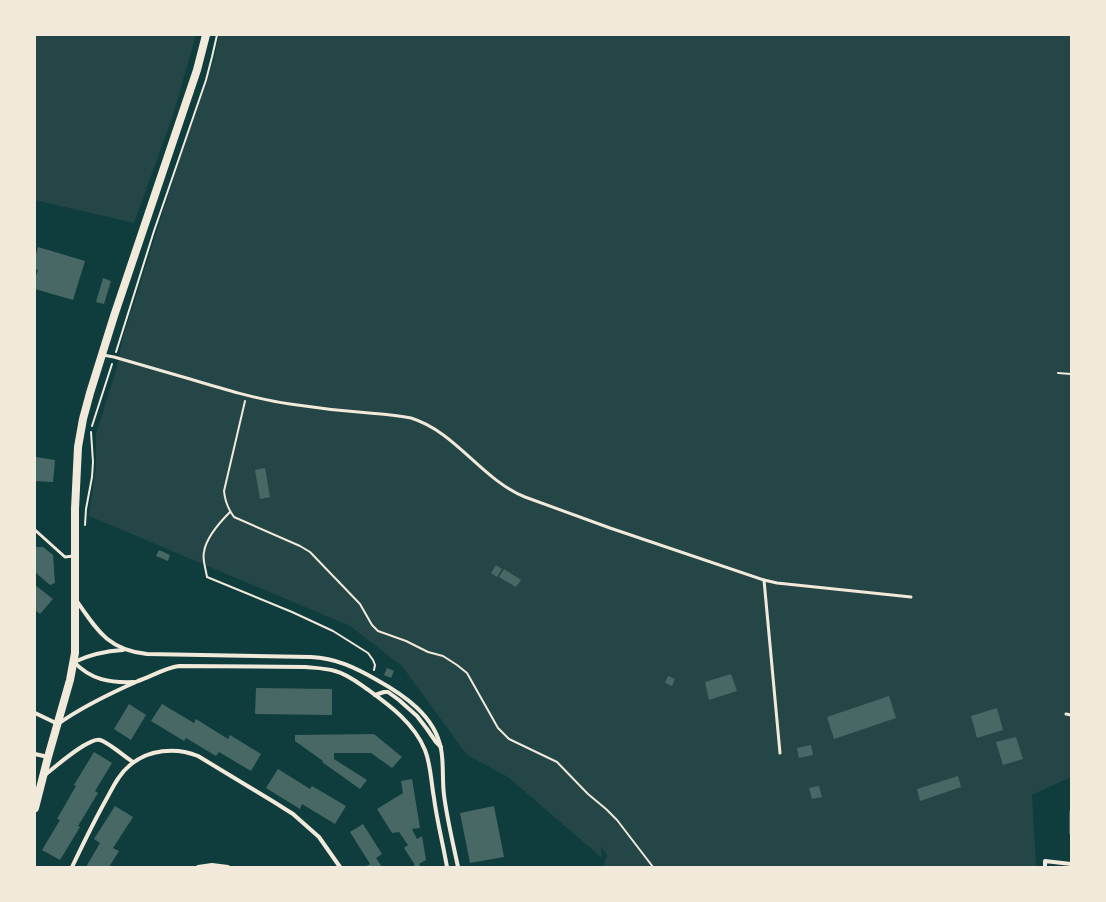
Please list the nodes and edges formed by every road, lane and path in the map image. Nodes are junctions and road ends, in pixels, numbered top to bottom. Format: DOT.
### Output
graph roads {
  1 [pos="206,35"];
  2 [pos="217,35"];
  3 [pos="102,355"];
  4 [pos="114,357"];
  5 [pos="1058,373"];
  6 [pos="1071,374"];
  7 [pos="246,396"];
  8 [pos="230,512"];
  9 [pos="35,530"];
  10 [pos="85,532"];
  11 [pos="75,556"];
  12 [pos="764,580"];
  13 [pos="911,597"];
  14 [pos="75,598"];
  15 [pos="126,650"];
  16 [pos="74,662"];
  17 [pos="372,677"];
  18 [pos="138,681"];
  19 [pos="375,695"];
  20 [pos="35,712"];
  21 [pos="1066,714"];
  22 [pos="1071,715"];
  23 [pos="58,724"];
  24 [pos="441,748"];
  25 [pos="780,753"];
  26 [pos="35,754"];
  27 [pos="48,757"];
  28 [pos="133,762"];
  29 [pos="43,776"];
  30 [pos="35,808"];
  31 [pos="1071,864"];
  32 [pos="72,867"];
  33 [pos="198,867"];
  34 [pos="228,867"];
  35 [pos="340,867"];
  36 [pos="447,867"];
  37 [pos="458,867"];
  38 [pos="653,867"];
  39 [pos="1045,867"];
  1 -- 3 [label="main road"];
  2 -- 4 [label="path"];
  3 -- 4 [label="lane"];
  3 -- 11 [label="main road"];
  4 -- 7 [label="lane"];
  4 -- 10 [label="path"];
  5 -- 6 [label="path"];
  7 -- 8 [label="path"];
  7 -- 12 [label="lane"];
  8 -- 17 [label="path"];
  8 -- 38 [label="path"];
  9 -- 11 [label="lane"];
  11 -- 14 [label="main road"];
  12 -- 13 [label="lane"];
  12 -- 25 [label="lane"];
  14 -- 15 [label="street"];
  14 -- 16 [label="main road"];
  15 -- 16 [label="street"];
  15 -- 17 [label="street"];
  16 -- 18 [label="street"];
  16 -- 23 [label="main road"];
  17 -- 24 [label="street"];
  18 -- 19 [label="street"];
  18 -- 23 [label="street"];
  19 -- 24 [label="street"];
  19 -- 36 [label="street"];
  20 -- 23 [label="street"];
  21 -- 22 [label="lane"];
  23 -- 27 [label="main road"];
  24 -- 37 [label="street"];
  26 -- 27 [label="street"];
  27 -- 29 [label="main road"];
  28 -- 29 [label="street"];
  28 -- 32 [label="street"];
  28 -- 35 [label="street"];
  29 -- 30 [label="main road"];
  31 -- 39 [label="street"];
  33 -- 34 [label="street"];
}
